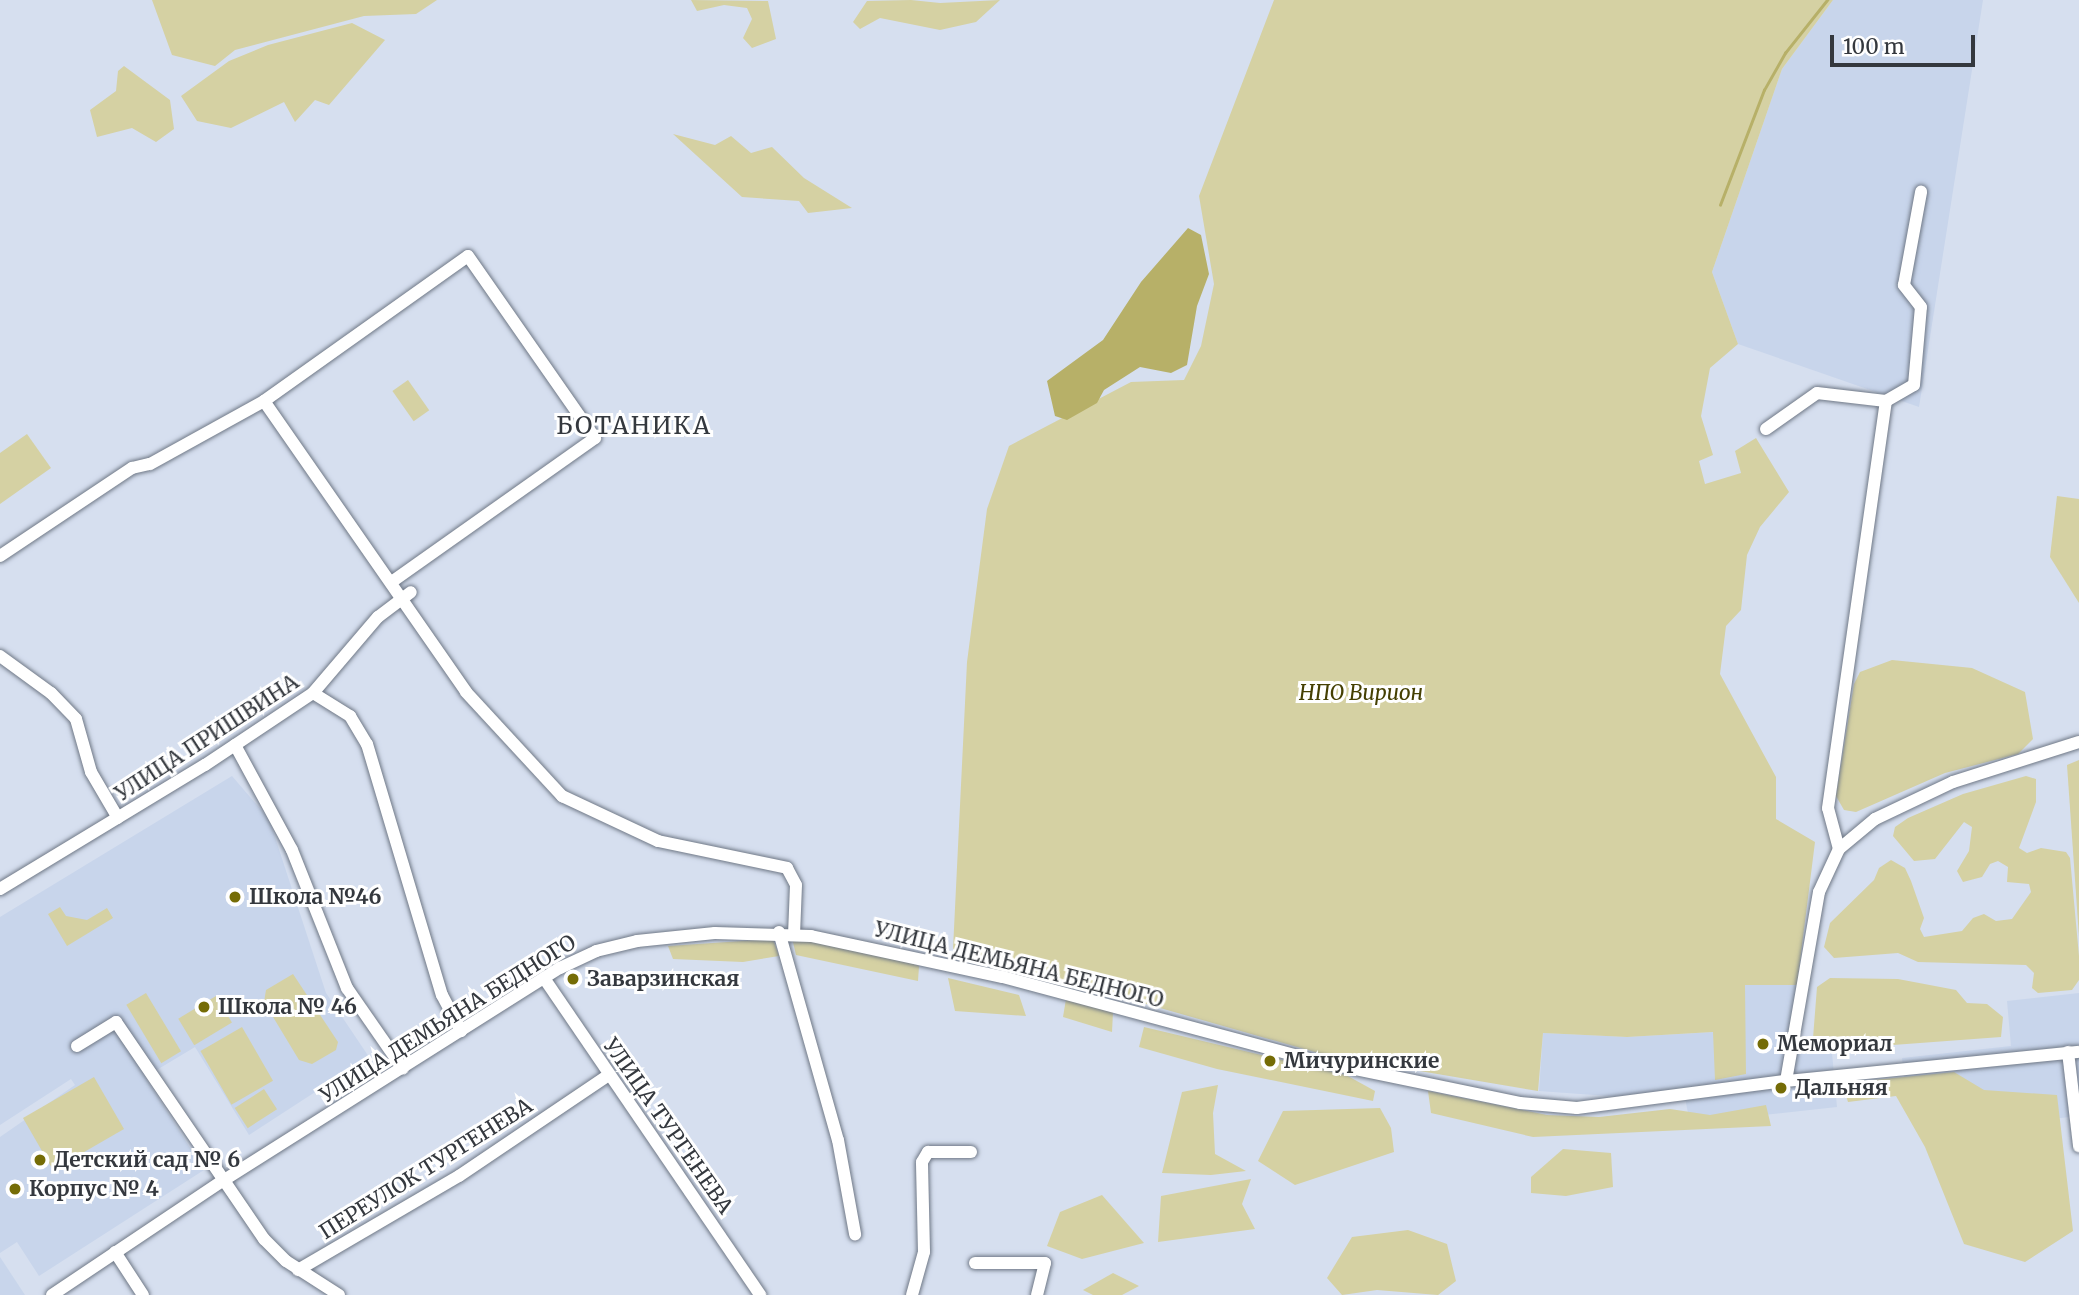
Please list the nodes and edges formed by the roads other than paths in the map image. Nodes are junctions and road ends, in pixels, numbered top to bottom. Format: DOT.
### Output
graph roads {
  1 [pos="1921,192"];
  2 [pos="264,401"];
  3 [pos="1886,401"];
  4 [pos="1766,429"];
  5 [pos="0,556"];
  6 [pos="393,581"];
  7 [pos="407,595"];
  8 [pos="0,656"];
  9 [pos="313,693"];
  10 [pos="2079,742"];
  11 [pos="235,745"];
  12 [pos="118,818"];
  13 [pos="1839,849"];
  14 [pos="0,889"];
  15 [pos="779,932"];
  16 [pos="794,934"];
  17 [pos="544,978"];
  18 [pos="461,1031"];
  19 [pos="77,1046"];
  20 [pos="2073,1052"];
  21 [pos="403,1069"];
  22 [pos="609,1076"];
  23 [pos="1786,1081"];
  24 [pos="2079,1146"];
  25 [pos="971,1152"];
  26 [pos="221,1182"];
  27 [pos="855,1234"];
  28 [pos="115,1252"];
  29 [pos="975,1263"];
  30 [pos="298,1270"];
  31 [pos="52,1295"];
  32 [pos="143,1295"];
  33 [pos="339,1295"];
  34 [pos="760,1295"];
  35 [pos="912,1295"];
  36 [pos="1037,1295"];
  1 -- 3 [label="street"];
  2 -- 5 [label="street"];
  2 -- 6 [label="street"];
  2 -- 6 [label="street"];
  3 -- 4 [label="street"];
  3 -- 13 [label="street"];
  6 -- 7 [label="street"];
  7 -- 9 [label="street, УЛИЦА ПРИШВИНА"];
  7 -- 16 [label="street"];
  8 -- 12 [label="street"];
  9 -- 11 [label="street, УЛИЦА ПРИШВИНА"];
  9 -- 18 [label="street"];
  10 -- 13 [label="street"];
  11 -- 12 [label="street, УЛИЦА ПРИШВИНА"];
  11 -- 21 [label="street"];
  12 -- 14 [label="street, УЛИЦА ПРИШВИНА"];
  13 -- 23 [label="street"];
  15 -- 16 [label="street, УЛИЦА ДЕМЬЯНА БЕДНОГО"];
  15 -- 17 [label="street, УЛИЦА ДЕМЬЯНА БЕДНОГО"];
  15 -- 27 [label="street"];
  16 -- 23 [label="street, УЛИЦА ДЕМЬЯНА БЕДНОГО"];
  17 -- 18 [label="street, УЛИЦА ДЕМЬЯНА БЕДНОГО"];
  17 -- 22 [label="street, УЛИЦА ТУРГЕНЕВА"];
  18 -- 21 [label="street, УЛИЦА ДЕМЬЯНА БЕДНОГО"];
  19 -- 26 [label="street"];
  20 -- 23 [label="street, УЛИЦА ДЕМЬЯНА БЕДНОГО"];
  20 -- 24 [label="street"];
  21 -- 26 [label="street, УЛИЦА ДЕМЬЯНА БЕДНОГО"];
  22 -- 30 [label="street, ПЕРЕУЛОК ТУРГЕНЕВА"];
  22 -- 34 [label="street, УЛИЦА ТУРГЕНЕВА"];
  25 -- 35 [label="street"];
  26 -- 28 [label="street, УЛИЦА ДЕМЬЯНА БЕДНОГО"];
  26 -- 30 [label="street"];
  28 -- 31 [label="street, УЛИЦА ДЕМЬЯНА БЕДНОГО"];
  28 -- 32 [label="street"];
  29 -- 36 [label="street"];
  30 -- 33 [label="street"];
}
